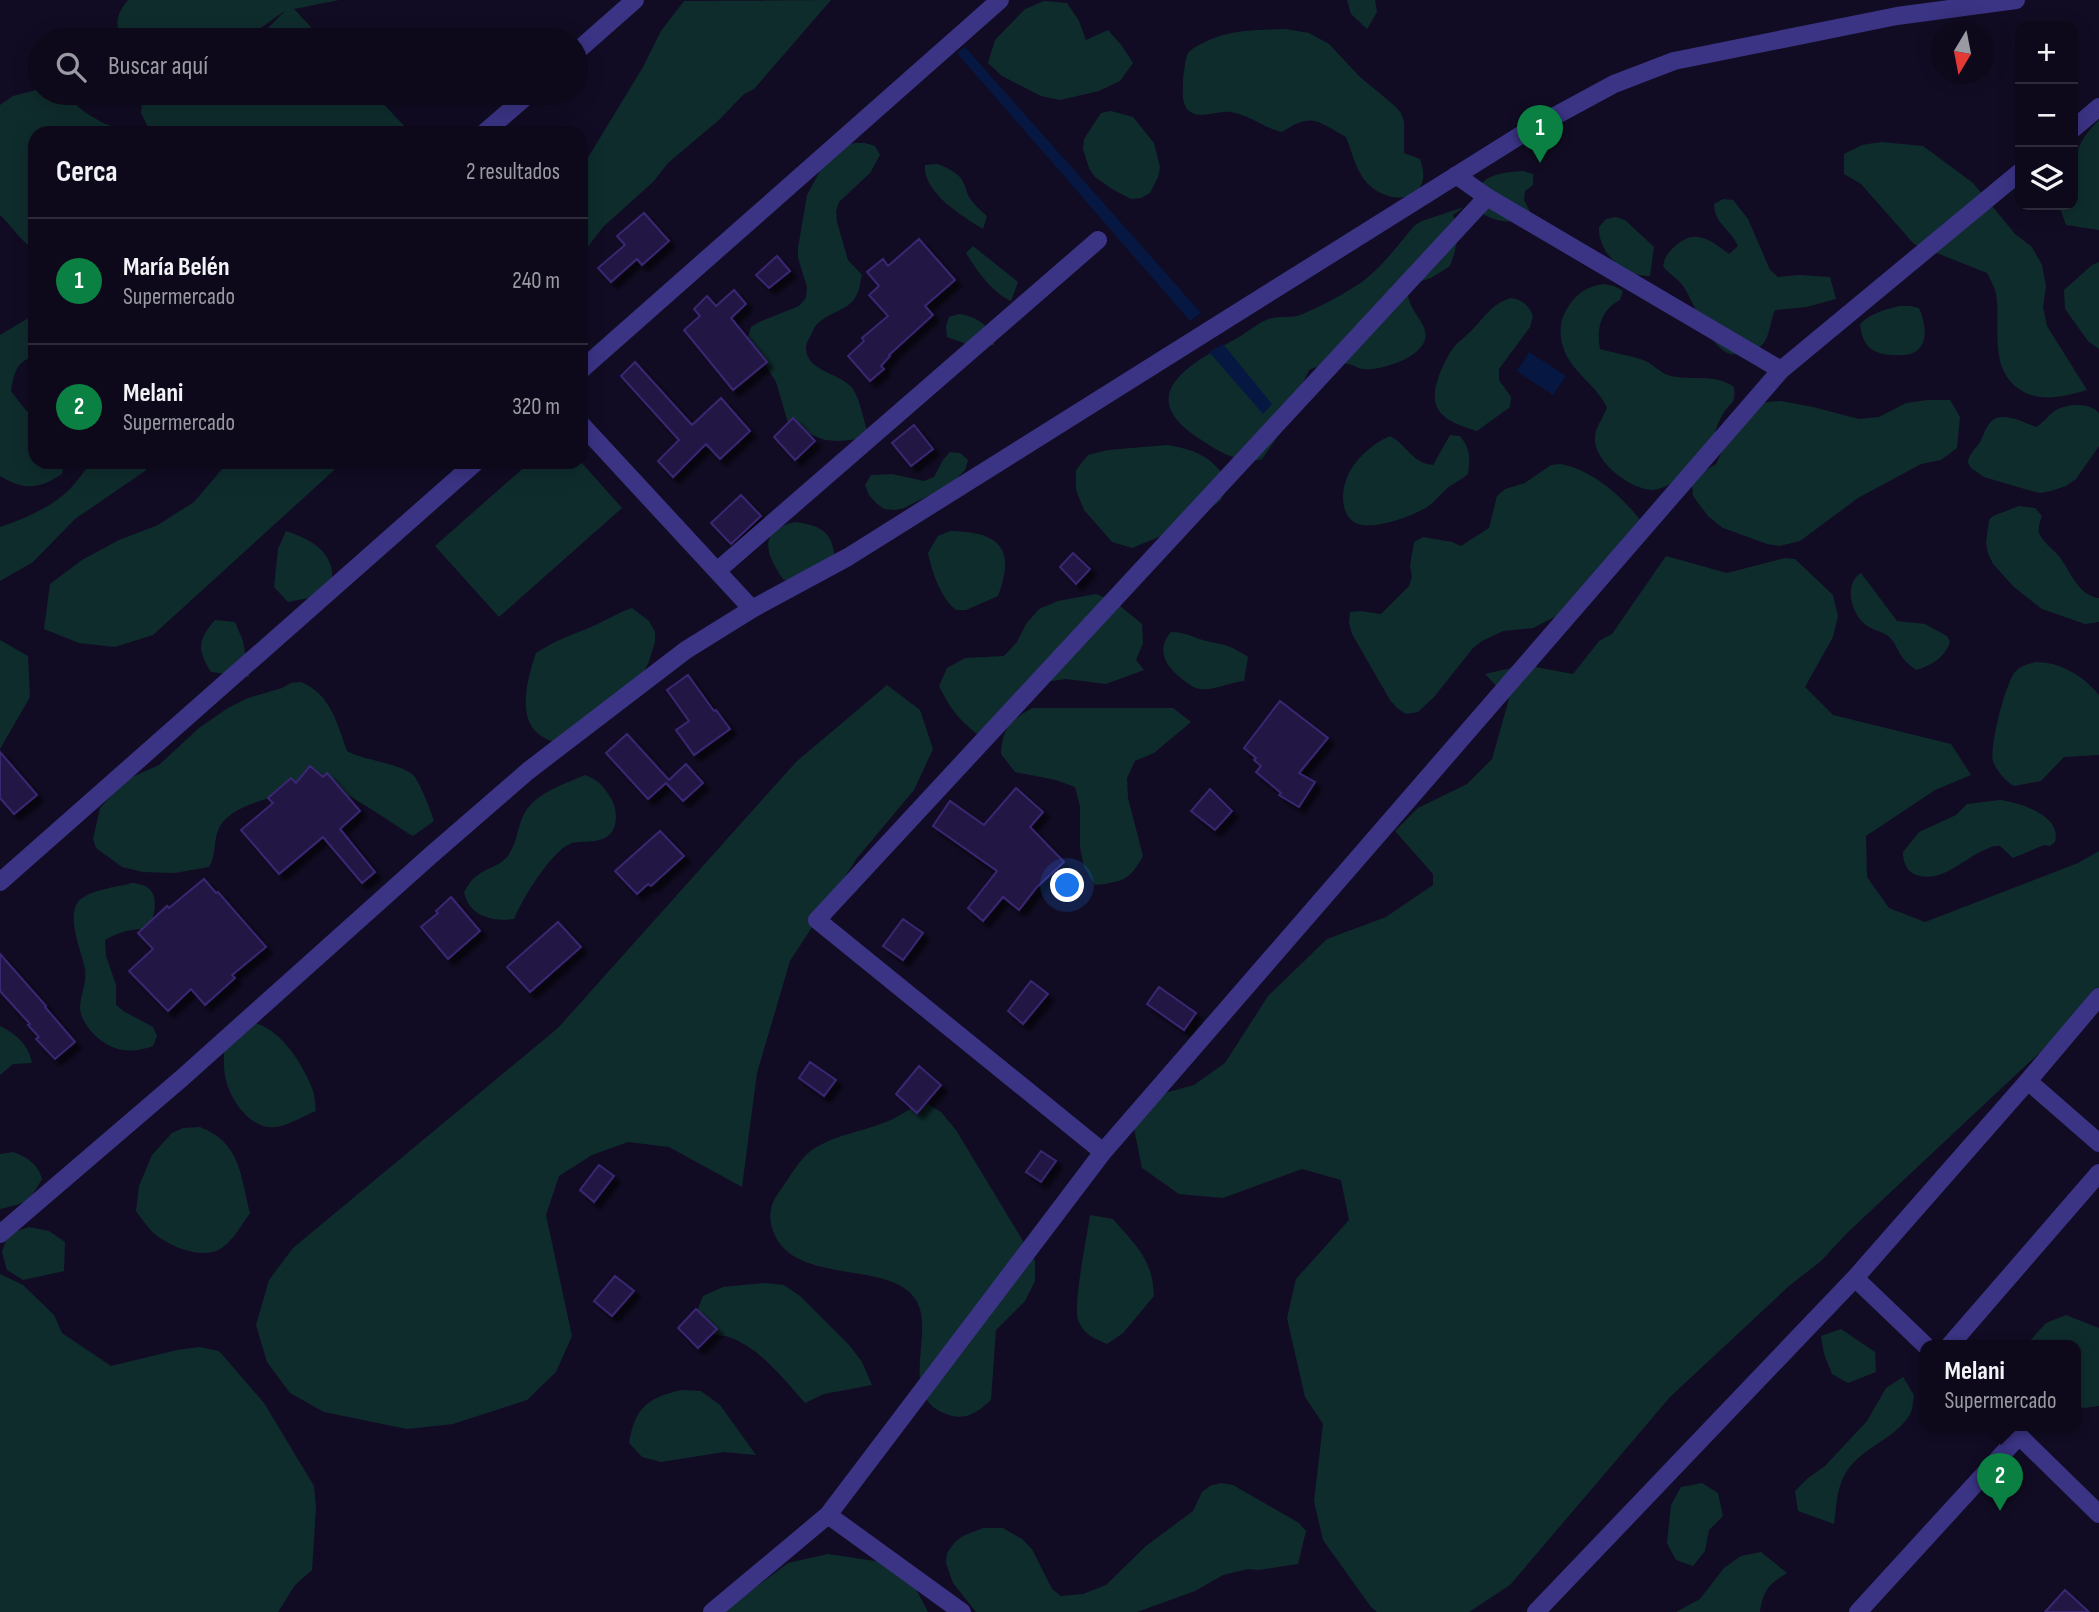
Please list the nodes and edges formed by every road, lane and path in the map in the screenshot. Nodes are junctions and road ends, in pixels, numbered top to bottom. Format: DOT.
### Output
graph roads {
  1 [pos="635,0"];
  2 [pos="1000,0"];
  3 [pos="2016,0"];
  4 [pos="588,41"];
  5 [pos="516,105"];
  6 [pos="2099,107"];
  7 [pos="2078,125"];
  8 [pos="492,126"];
  9 [pos="1456,175"];
  10 [pos="2015,176"];
  11 [pos="1487,197"];
  12 [pos="1098,240"];
  13 [pos="588,364"];
  14 [pos="1782,370"];
  15 [pos="588,432"];
  16 [pos="468,469"];
  17 [pos="717,571"];
  18 [pos="752,609"];
  19 [pos="0,882"];
  20 [pos="2099,997"];
  21 [pos="2028,1081"];
  22 [pos="2099,1143"];
  23 [pos="1103,1152"];
  24 [pos="2099,1172"];
  25 [pos="0,1234"];
  26 [pos="1855,1278"];
  27 [pos="1920,1340"];
  28 [pos="1954,1340"];
  29 [pos="2013,1431"];
  30 [pos="2099,1514"];
  31 [pos="828,1515"];
  32 [pos="712,1612"];
  33 [pos="962,1612"];
  34 [pos="1536,1612"];
  35 [pos="1858,1612"];
  1 -- 4 [label="street"];
  2 -- 13 [label="street"];
  3 -- 9 [label="street"];
  5 -- 8 [label="street"];
  6 -- 7 [label="street"];
  9 -- 11 [label="street"];
  9 -- 18 [label="street"];
  10 -- 14 [label="street"];
  11 -- 14 [label="street"];
  11 -- 23 [label="street"];
  12 -- 17 [label="street"];
  14 -- 23 [label="street"];
  15 -- 17 [label="street"];
  16 -- 19 [label="street"];
  17 -- 18 [label="street"];
  18 -- 25 [label="street"];
  20 -- 21 [label="street"];
  21 -- 22 [label="street"];
  21 -- 26 [label="street"];
  23 -- 31 [label="street"];
  24 -- 28 [label="street"];
  26 -- 27 [label="street"];
  26 -- 34 [label="street"];
  29 -- 30 [label="street"];
  29 -- 35 [label="street"];
  31 -- 32 [label="street"];
  31 -- 33 [label="street"];
}
